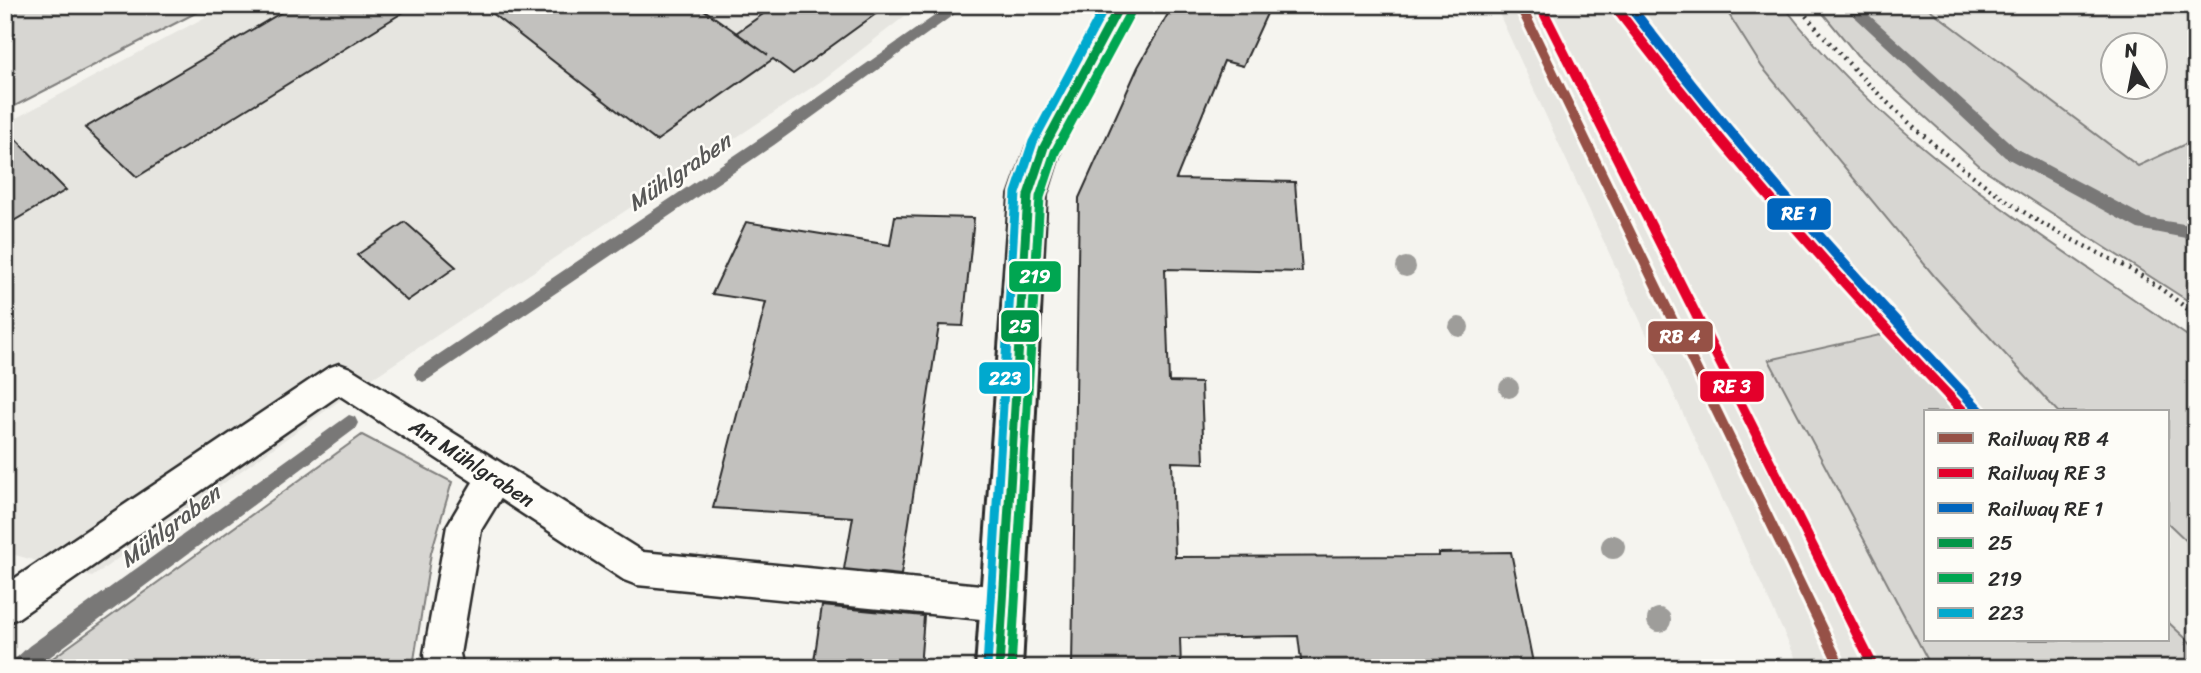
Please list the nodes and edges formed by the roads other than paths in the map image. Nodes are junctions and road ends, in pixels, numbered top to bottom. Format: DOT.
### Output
graph roads {
  1 [pos="1121,5"];
  2 [pos="495,478"];
  3 [pos="1001,604"];
  4 [pos="5,606"];
  5 [pos="445,668"];
  6 [pos="999,668"];
  1 -- 3 [label="street"];
  2 -- 3 [label="lane, Am Mühlgraben"];
  2 -- 4 [label="lane, Am Mühlgraben"];
  2 -- 5 [label="lane"];
  3 -- 6 [label="street"];
}
